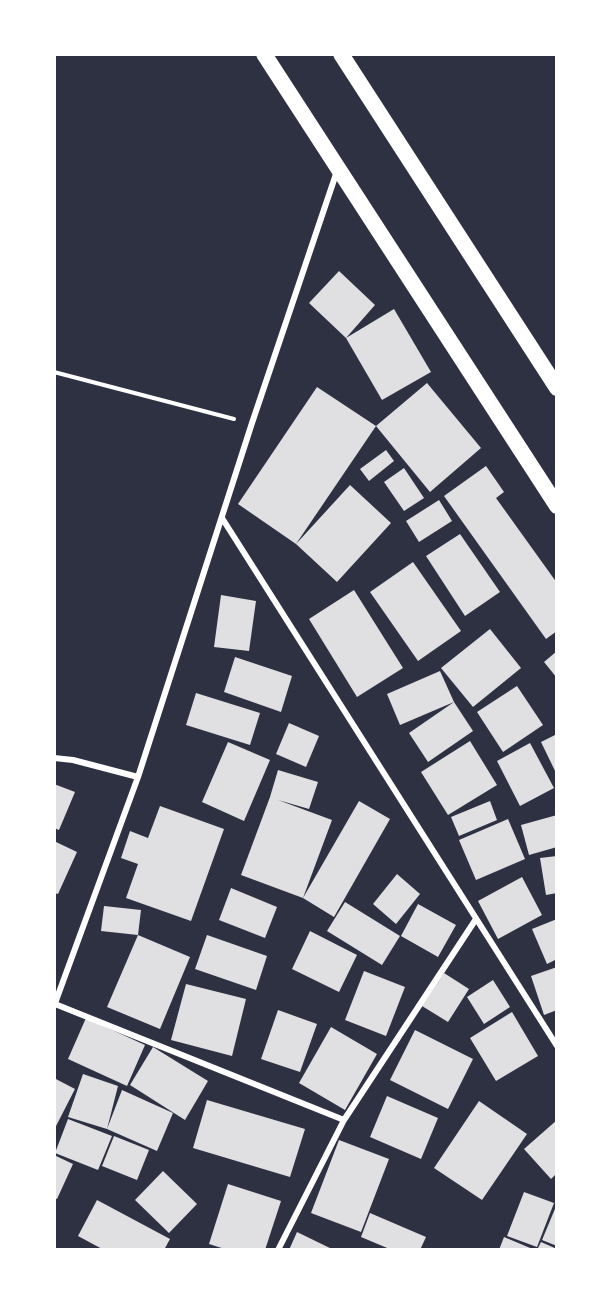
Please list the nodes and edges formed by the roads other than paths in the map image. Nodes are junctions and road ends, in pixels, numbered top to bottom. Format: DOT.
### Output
graph roads {
  1 [pos="264,54"];
  2 [pos="341,54"];
  3 [pos="338,168"];
  4 [pos="557,388"];
  5 [pos="557,506"];
  6 [pos="222,518"];
  7 [pos="54,758"];
  8 [pos="138,777"];
  9 [pos="476,919"];
  10 [pos="55,1005"];
  11 [pos="557,1046"];
  12 [pos="344,1120"];
  13 [pos="278,1250"];
  1 -- 3 [label="highway"];
  2 -- 4 [label="highway"];
  3 -- 5 [label="highway"];
  3 -- 6 [label="street"];
  6 -- 8 [label="street"];
  6 -- 9 [label="street"];
  7 -- 8 [label="street"];
  8 -- 10 [label="street"];
  9 -- 11 [label="street"];
  9 -- 12 [label="street"];
  10 -- 12 [label="street"];
  12 -- 13 [label="street"];
}
